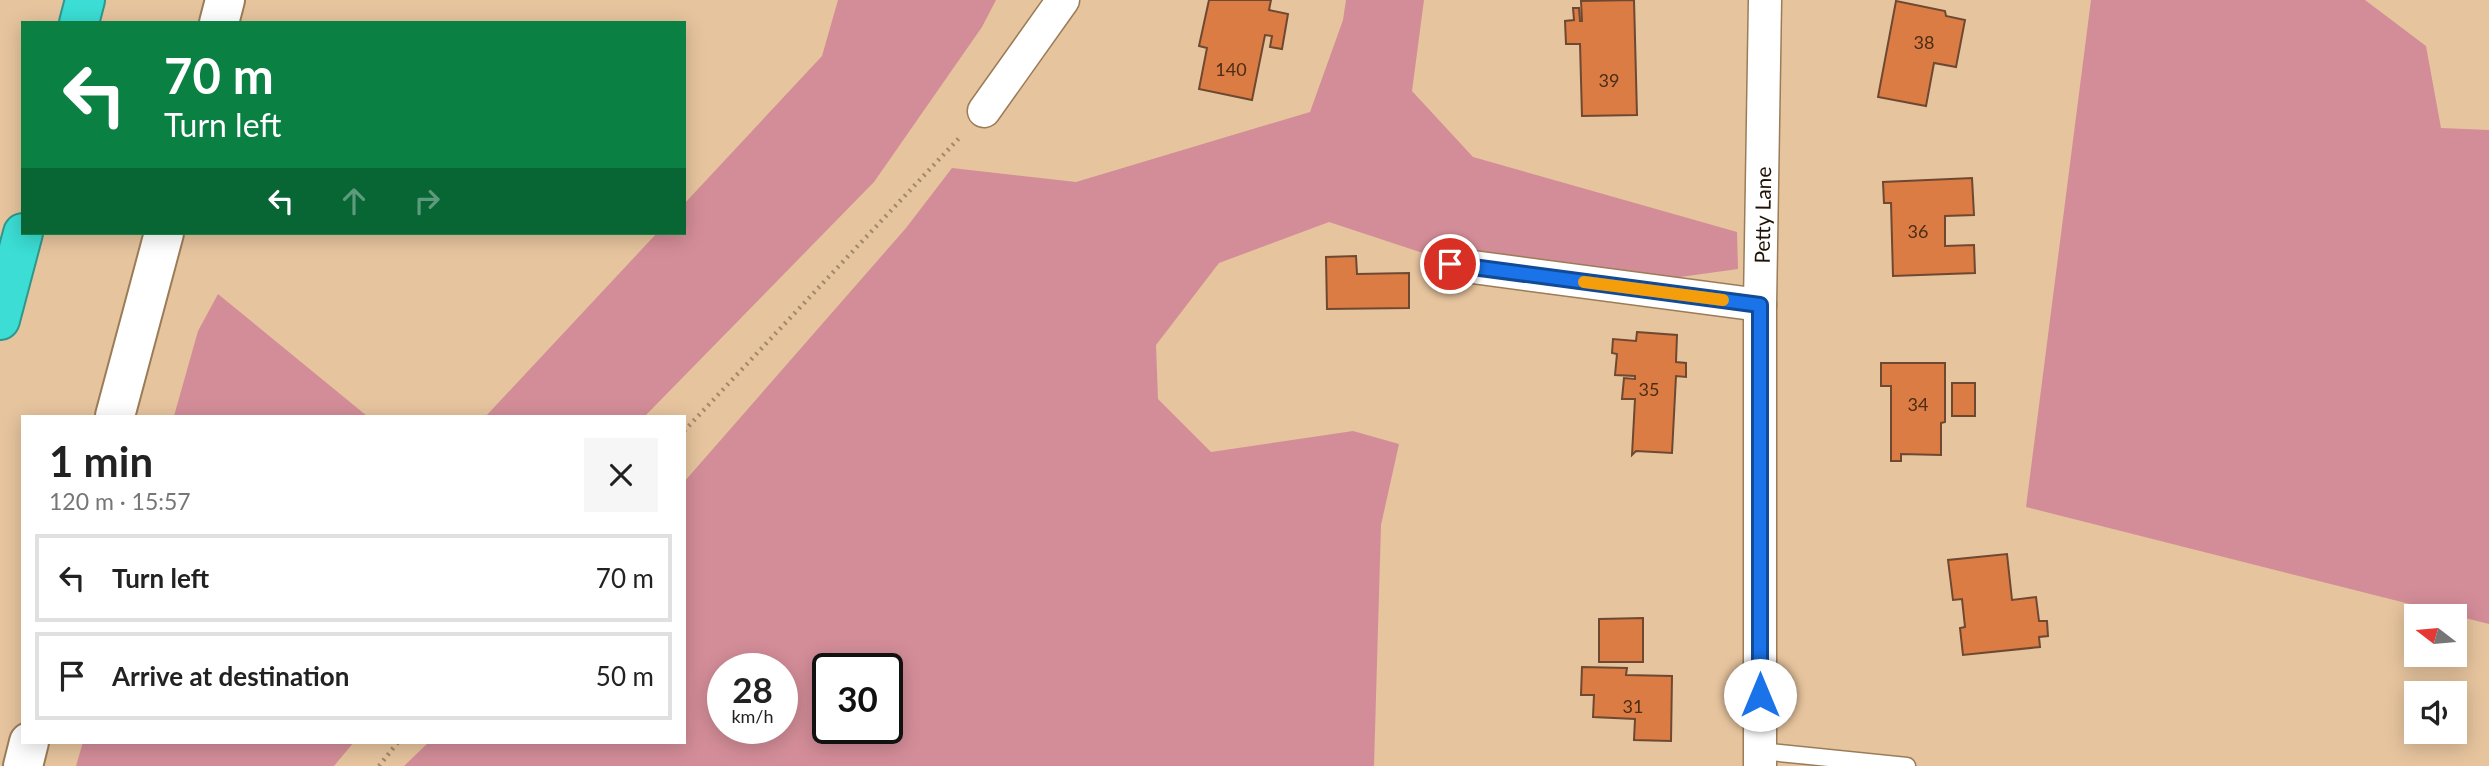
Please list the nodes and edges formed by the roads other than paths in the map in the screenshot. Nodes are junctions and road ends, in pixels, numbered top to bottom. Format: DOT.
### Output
graph roads {
  1 [pos="85,0"];
  2 [pos="225,0"];
  3 [pos="1063,0"];
  4 [pos="1765,0"];
  5 [pos="80,21"];
  6 [pos="220,21"];
  7 [pos="985,111"];
  8 [pos="22,235"];
  9 [pos="163,235"];
  10 [pos="1450,264"];
  11 [pos="1760,305"];
  12 [pos="0,320"];
  13 [pos="115,415"];
  14 [pos="28,744"];
  15 [pos="1760,758"];
  16 [pos="23,766"];
  17 [pos="1907,766"];
  1 -- 5 [label="highway"];
  2 -- 6 [label="main road"];
  3 -- 7 [label="street"];
  4 -- 11 [label="street, Petty Lane"];
  8 -- 12 [label="highway"];
  9 -- 13 [label="main road"];
  10 -- 11 [label="street"];
  11 -- 15 [label="street, Petty Lane"];
  14 -- 16 [label="main road"];
  15 -- 17 [label="lane"];
}
